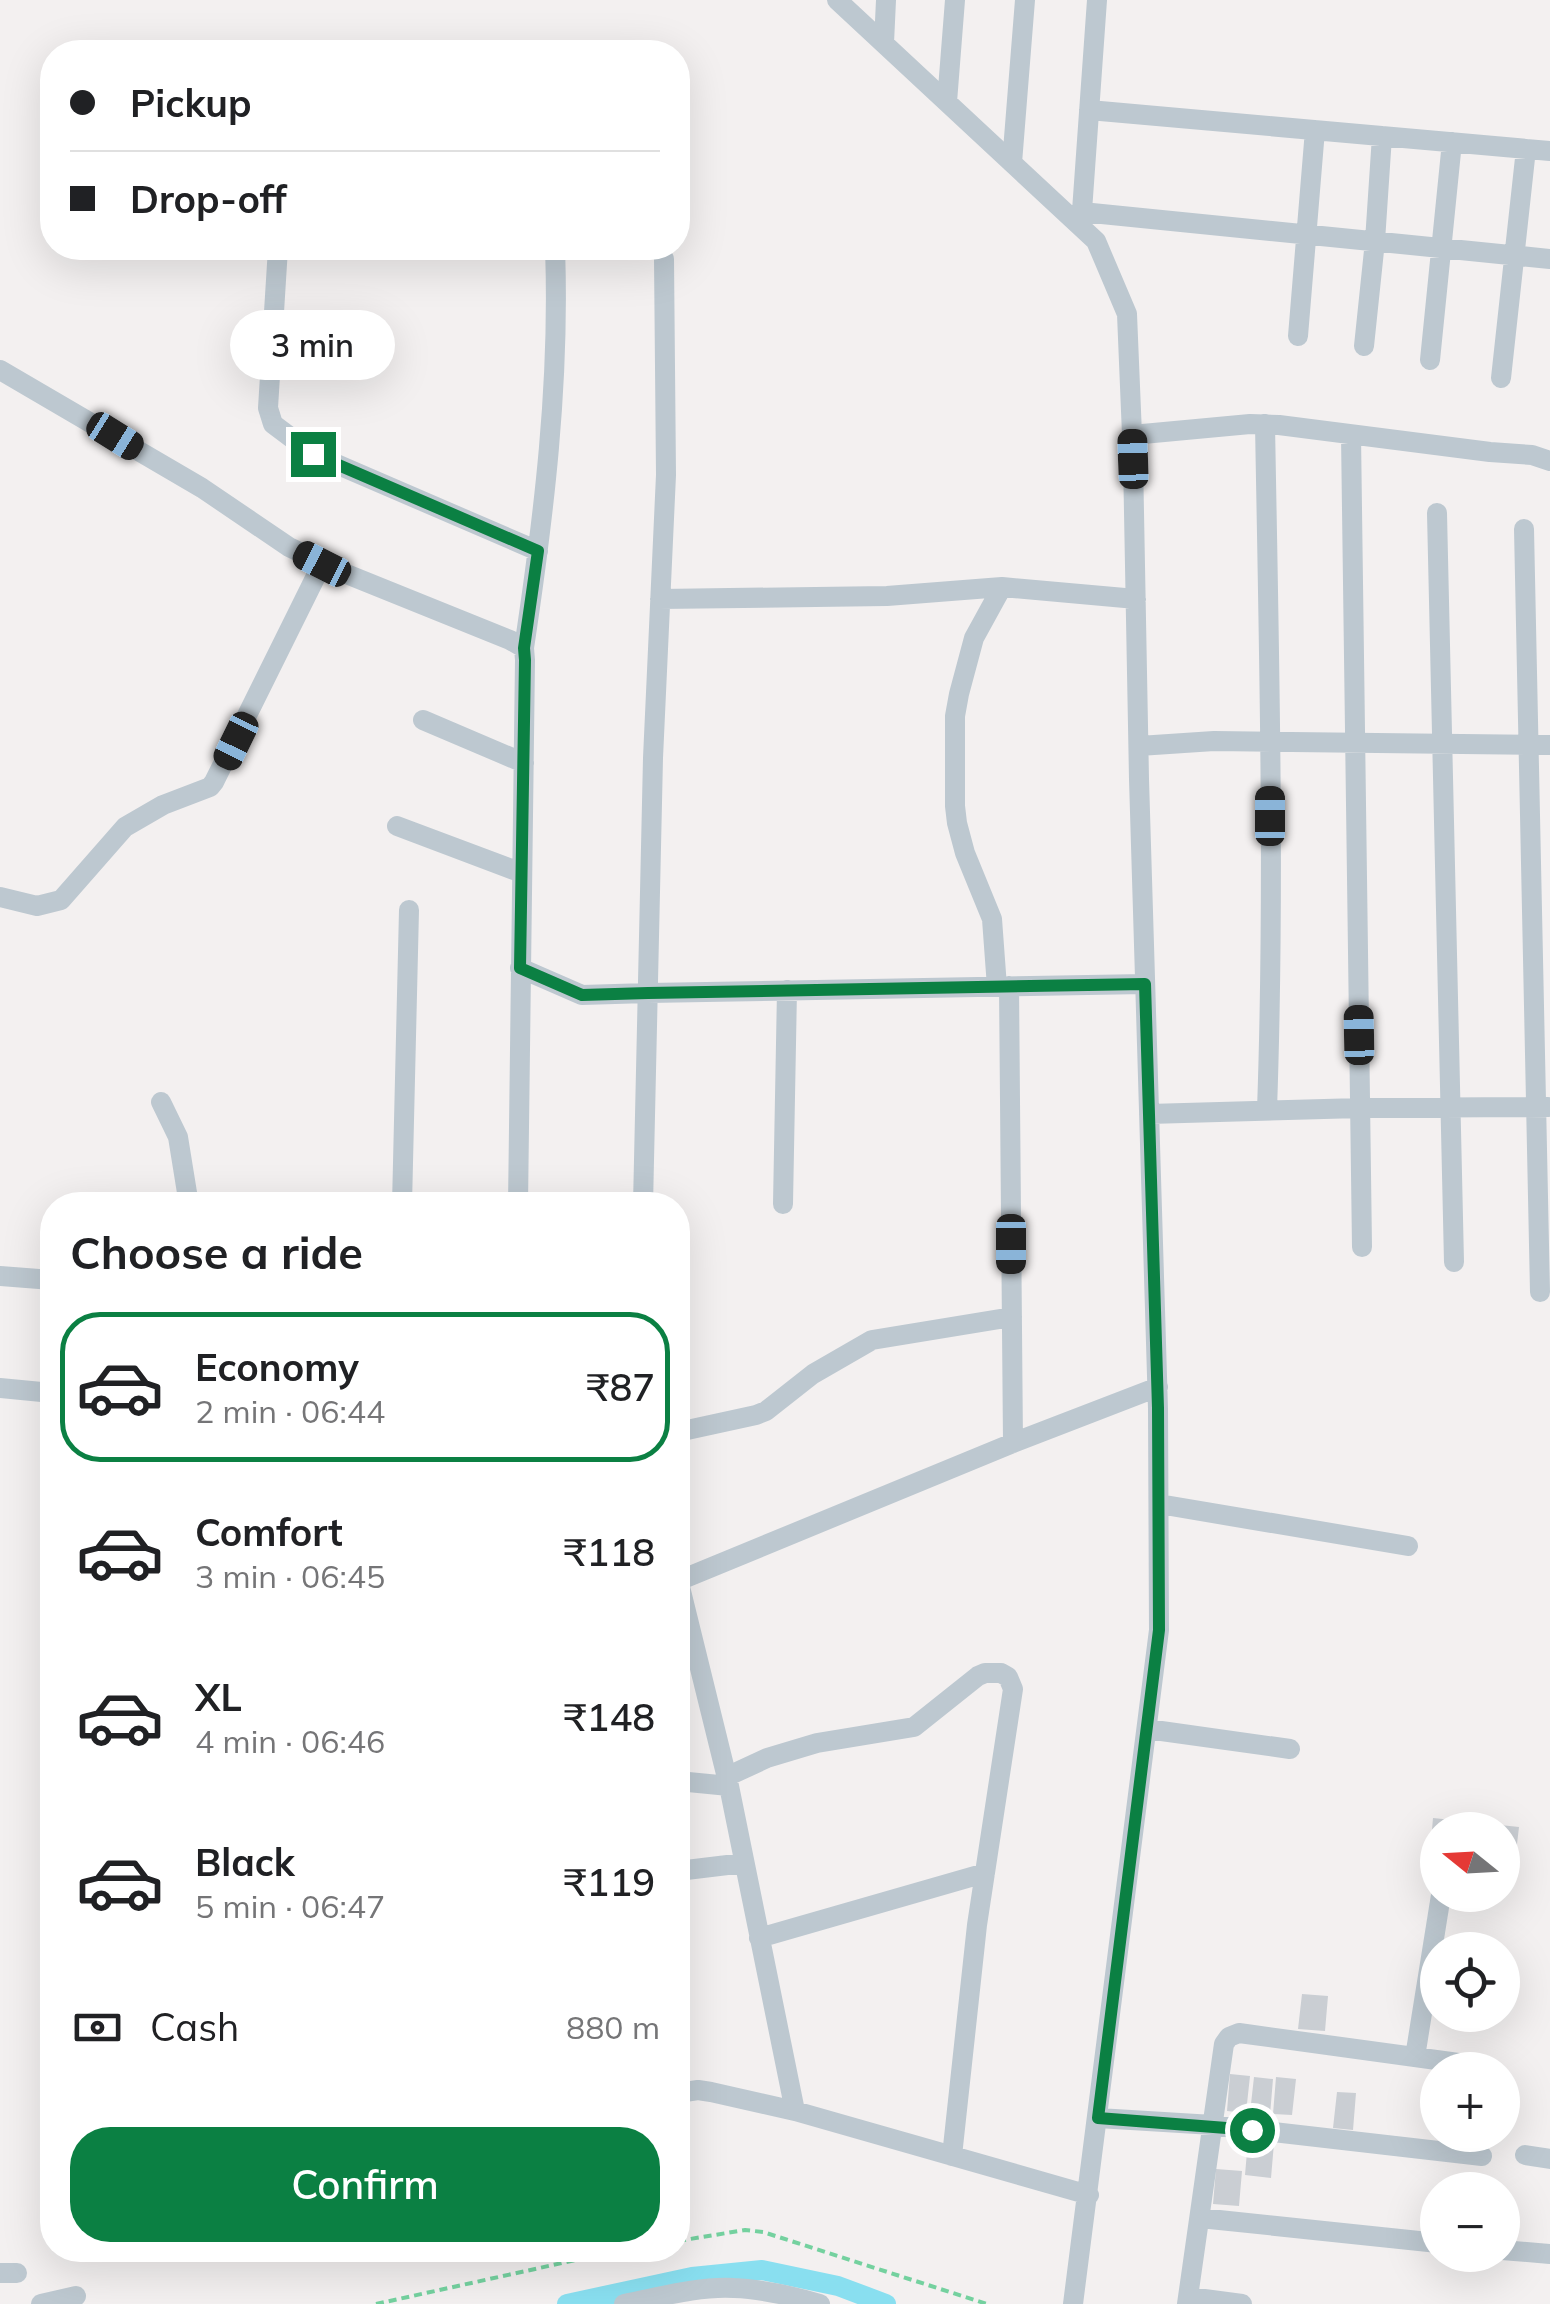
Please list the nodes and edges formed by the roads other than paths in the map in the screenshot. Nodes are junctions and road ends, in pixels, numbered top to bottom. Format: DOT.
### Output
graph roads {
  1 [pos="837,0"];
  2 [pos="886,0"];
  3 [pos="955,0"];
  4 [pos="1025,0"];
  5 [pos="1097,0"];
  6 [pos="884,43"];
  7 [pos="947,102"];
  8 [pos="1089,110"];
  9 [pos="1314,130"];
  10 [pos="1382,136"];
  11 [pos="1452,142"];
  12 [pos="1526,149"];
  13 [pos="1550,151"];
  14 [pos="1012,163"];
  15 [pos="1081,220"];
  16 [pos="1308,234"];
  17 [pos="1375,241"];
  18 [pos="1442,248"];
  19 [pos="1515,255"];
  20 [pos="1550,258"];
  21 [pos="277,260"];
  22 [pos="556,260"];
  23 [pos="664,260"];
  24 [pos="1298,336"];
  25 [pos="1364,346"];
  26 [pos="1430,360"];
  27 [pos="0,370"];
  28 [pos="1502,378"];
  29 [pos="1264,424"];
  30 [pos="1132,435"];
  31 [pos="1351,435"];
  32 [pos="1550,461"];
  33 [pos="1436,513"];
  34 [pos="1524,529"];
  35 [pos="538,551"];
  36 [pos="322,564"];
  37 [pos="1002,587"];
  38 [pos="660,599"];
  39 [pos="1136,599"];
  40 [pos="524,648"];
  41 [pos="423,720"];
  42 [pos="1271,742"];
  43 [pos="1355,744"];
  44 [pos="1442,745"];
  45 [pos="1550,745"];
  46 [pos="1138,746"];
  47 [pos="1527,746"];
  48 [pos="524,763"];
  49 [pos="397,826"];
  50 [pos="522,873"];
  51 [pos="0,897"];
  52 [pos="409,910"];
  53 [pos="520,968"];
  54 [pos="1145,984"];
  55 [pos="1003,986"];
  56 [pos="787,990"];
  57 [pos="648,993"];
  58 [pos="161,1102"];
  59 [pos="1449,1106"];
  60 [pos="1543,1107"];
  61 [pos="1360,1108"];
  62 [pos="1267,1110"];
  63 [pos="1149,1114"];
  64 [pos="188,1192"];
  65 [pos="402,1192"];
  66 [pos="518,1192"];
  67 [pos="643,1192"];
  68 [pos="783,1204"];
  69 [pos="1362,1247"];
  70 [pos="1454,1262"];
  71 [pos="0,1276"];
  72 [pos="40,1279"];
  73 [pos="1540,1292"];
  74 [pos="1012,1317"];
  75 [pos="1158,1387"];
  76 [pos="0,1388"];
  77 [pos="40,1393"];
  78 [pos="690,1429"];
  79 [pos="1013,1443"];
  80 [pos="1159,1504"];
  81 [pos="1408,1546"];
  82 [pos="690,1575"];
  83 [pos="690,1651"];
  84 [pos="1147,1729"];
  85 [pos="1290,1749"];
  86 [pos="690,1781"];
  87 [pos="728,1781"];
  88 [pos="744,1863"];
  89 [pos="690,1870"];
  90 [pos="985,1873"];
  91 [pos="1438,1912"];
  92 [pos="759,1938"];
  93 [pos="1416,2057"];
  94 [pos="1420,2058"];
  95 [pos="690,2091"];
  96 [pos="795,2111"];
  97 [pos="1098,2118"];
  98 [pos="1213,2125"];
  99 [pos="1525,2155"];
  100 [pos="952,2156"];
  101 [pos="1482,2156"];
  102 [pos="1550,2159"];
  103 [pos="1089,2194"];
  104 [pos="1200,2218"];
  105 [pos="1420,2241"];
  106 [pos="1520,2252"];
  107 [pos="1550,2254"];
  108 [pos="76,2296"];
  109 [pos="1188,2300"];
  110 [pos="42,2304"];
  111 [pos="624,2304"];
  112 [pos="820,2304"];
  113 [pos="1074,2304"];
  114 [pos="1242,2304"];
  1 -- 6 [label="street"];
  2 -- 6 [label="street"];
  3 -- 7 [label="street"];
  4 -- 14 [label="street"];
  5 -- 8 [label="street"];
  6 -- 7 [label="street"];
  7 -- 14 [label="street"];
  8 -- 9 [label="street"];
  8 -- 15 [label="street"];
  9 -- 10 [label="street"];
  9 -- 16 [label="street"];
  10 -- 11 [label="street"];
  10 -- 17 [label="street"];
  11 -- 12 [label="street"];
  11 -- 18 [label="street"];
  12 -- 13 [label="street"];
  12 -- 19 [label="street"];
  14 -- 15 [label="street"];
  15 -- 16 [label="street"];
  15 -- 30 [label="street"];
  16 -- 17 [label="street"];
  16 -- 24 [label="street"];
  17 -- 18 [label="street"];
  17 -- 25 [label="street"];
  18 -- 19 [label="street"];
  18 -- 26 [label="street"];
  19 -- 20 [label="street"];
  19 -- 28 [label="street"];
  21 -- 35 [label="street"];
  22 -- 35 [label="street"];
  23 -- 38 [label="street"];
  27 -- 36 [label="street"];
  29 -- 30 [label="street"];
  29 -- 31 [label="street"];
  29 -- 42 [label="street"];
  30 -- 39 [label="street"];
  31 -- 32 [label="street"];
  31 -- 43 [label="street"];
  33 -- 44 [label="street"];
  34 -- 47 [label="street"];
  35 -- 40 [label="street"];
  36 -- 40 [label="street"];
  36 -- 51 [label="street"];
  37 -- 38 [label="street"];
  37 -- 39 [label="street"];
  37 -- 55 [label="street"];
  38 -- 57 [label="street"];
  39 -- 46 [label="street"];
  40 -- 48 [label="street"];
  41 -- 48 [label="street"];
  42 -- 43 [label="street"];
  42 -- 46 [label="street"];
  42 -- 62 [label="street"];
  43 -- 44 [label="street"];
  43 -- 61 [label="street"];
  44 -- 47 [label="street"];
  44 -- 59 [label="street"];
  45 -- 47 [label="street"];
  46 -- 54 [label="street"];
  47 -- 60 [label="street"];
  48 -- 50 [label="street"];
  49 -- 50 [label="street"];
  50 -- 53 [label="street"];
  52 -- 65 [label="street"];
  53 -- 57 [label="street"];
  53 -- 66 [label="street"];
  54 -- 55 [label="street"];
  54 -- 63 [label="street"];
  55 -- 56 [label="street"];
  55 -- 74 [label="street"];
  56 -- 57 [label="street"];
  56 -- 68 [label="street"];
  57 -- 67 [label="street"];
  58 -- 64 [label="street"];
  59 -- 60 [label="street"];
  59 -- 61 [label="street"];
  59 -- 70 [label="street"];
  60 -- 73 [label="street"];
  61 -- 62 [label="street"];
  61 -- 69 [label="street"];
  62 -- 63 [label="street"];
  63 -- 75 [label="street"];
  71 -- 72 [label="street"];
  74 -- 78 [label="street"];
  74 -- 79 [label="street"];
  75 -- 79 [label="street"];
  75 -- 80 [label="street"];
  76 -- 77 [label="street"];
  79 -- 82 [label="street"];
  80 -- 81 [label="street"];
  80 -- 84 [label="street"];
  83 -- 87 [label="street"];
  84 -- 85 [label="street"];
  84 -- 97 [label="street"];
  86 -- 87 [label="street"];
  87 -- 88 [label="street"];
  87 -- 90 [label="street"];
  88 -- 89 [label="street"];
  88 -- 92 [label="street"];
  90 -- 92 [label="street"];
  90 -- 100 [label="street"];
  91 -- 93 [label="street"];
  92 -- 96 [label="street"];
  93 -- 94 [label="street"];
  93 -- 98 [label="street"];
  95 -- 96 [label="street"];
  96 -- 100 [label="street"];
  97 -- 98 [label="street"];
  97 -- 103 [label="street"];
  98 -- 101 [label="street"];
  98 -- 104 [label="street"];
  99 -- 102 [label="street"];
  100 -- 103 [label="street"];
  103 -- 113 [label="street"];
  104 -- 105 [label="street"];
  104 -- 109 [label="street"];
  106 -- 107 [label="street"];
  108 -- 110 [label="street"];
  109 -- 114 [label="street"];
  111 -- 112 [label="street"];
}
